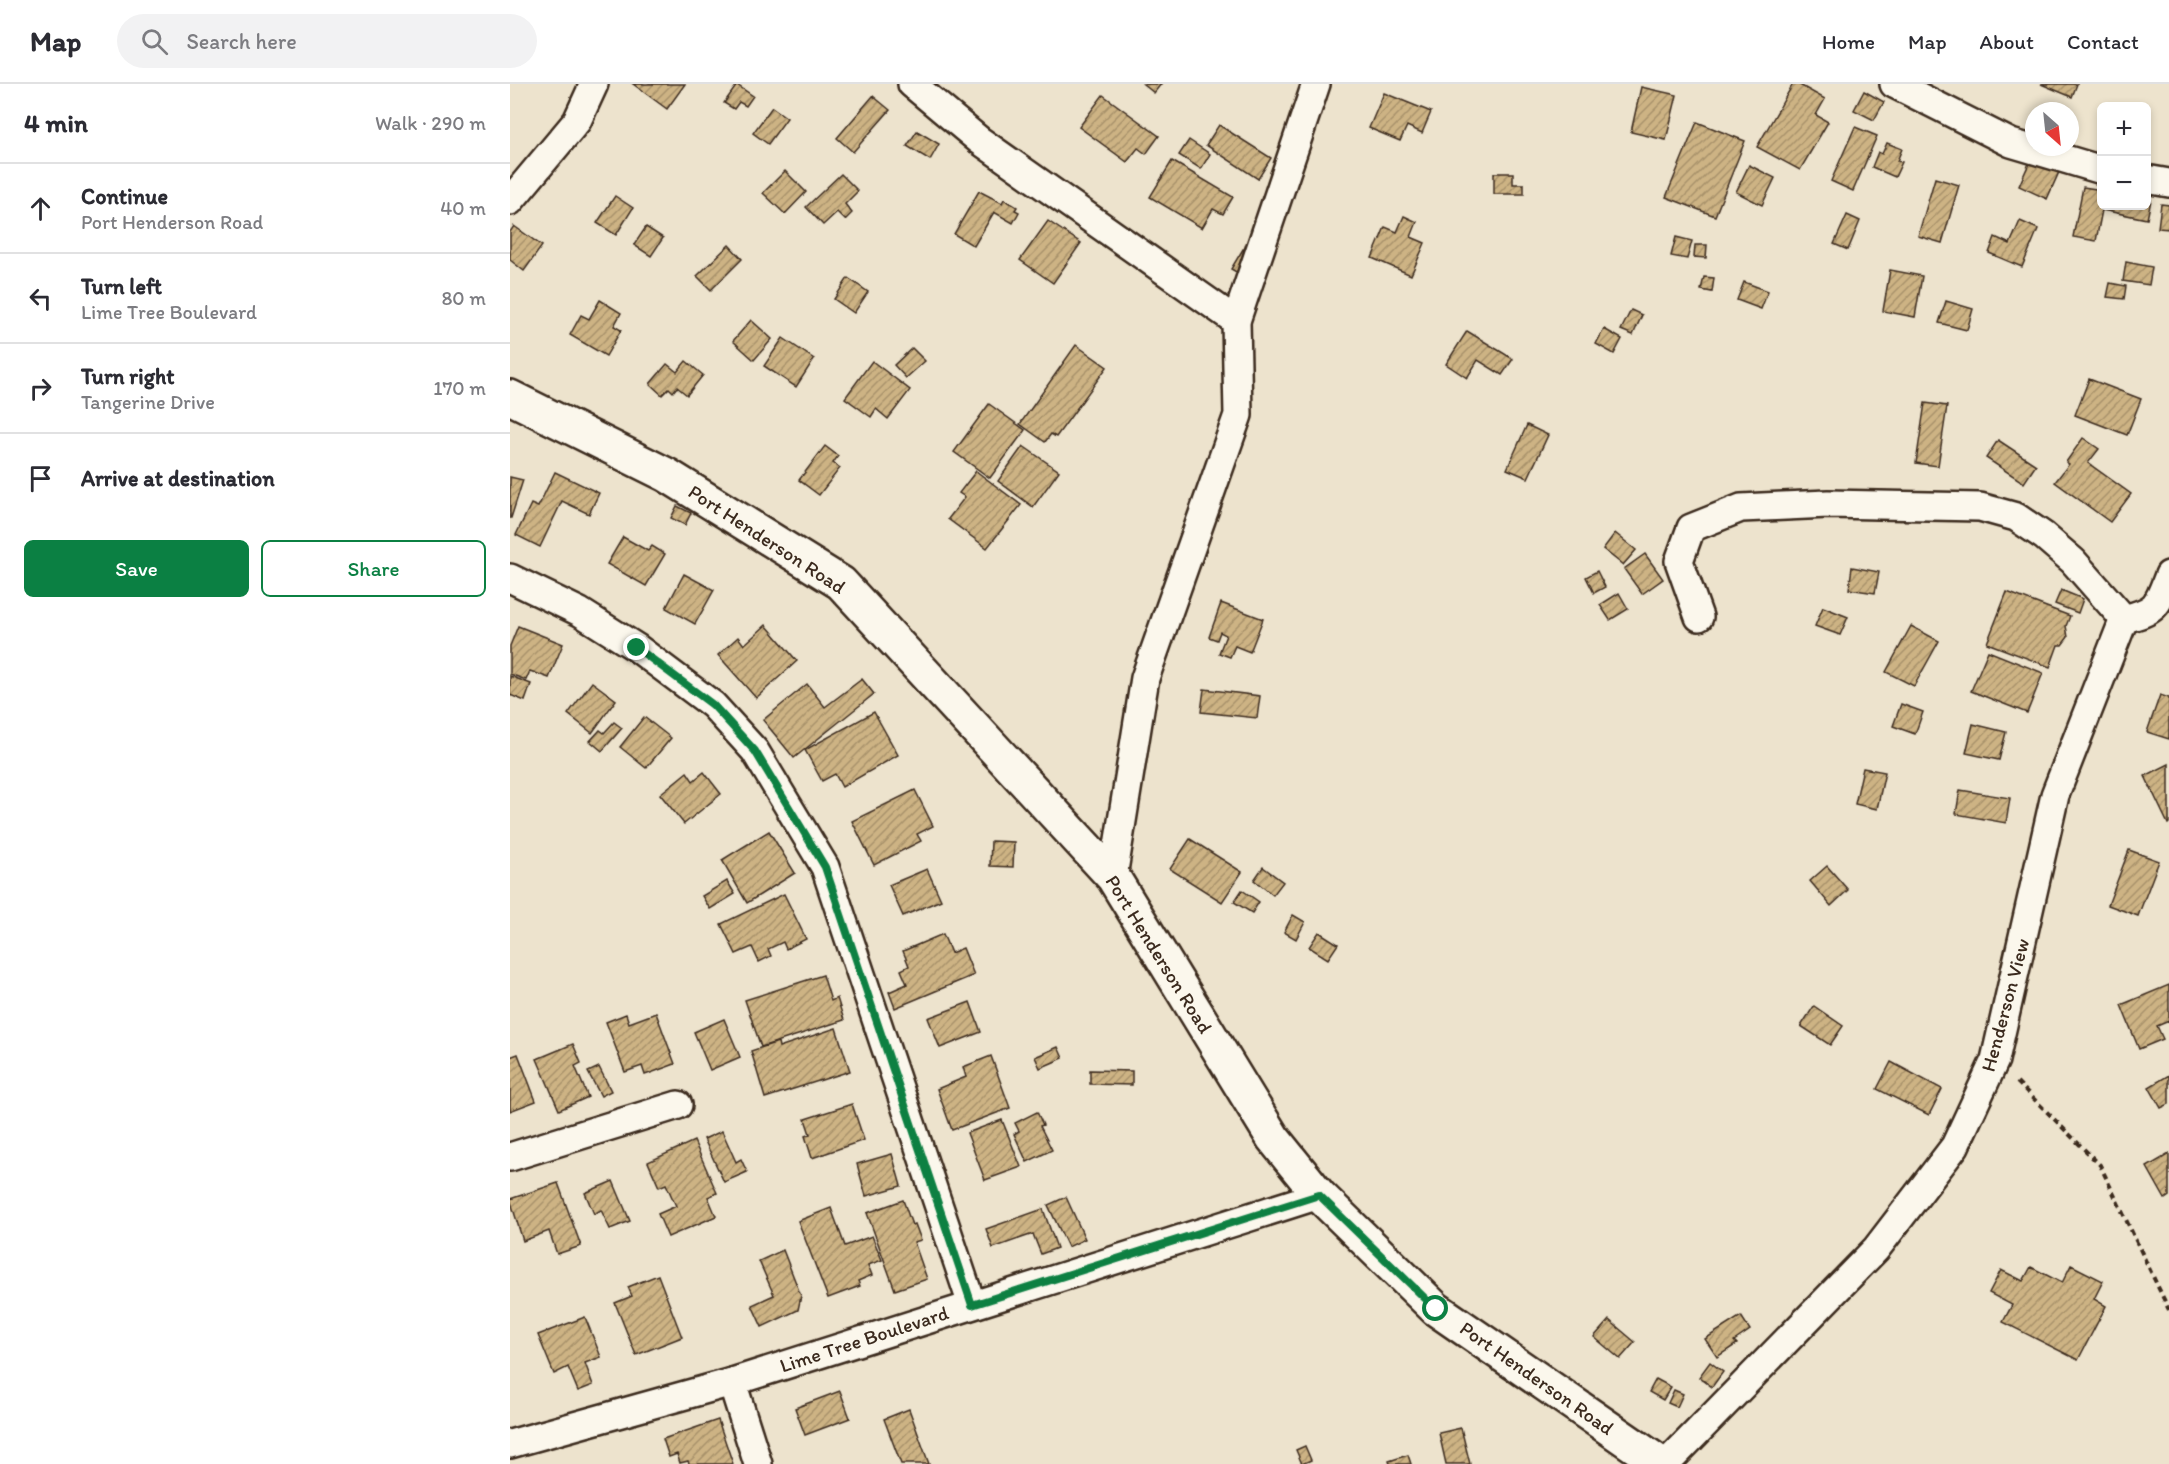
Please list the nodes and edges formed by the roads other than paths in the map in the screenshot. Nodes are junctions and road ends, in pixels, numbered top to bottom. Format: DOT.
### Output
graph roads {
  1 [pos="594,84"];
  2 [pos="912,84"];
  3 [pos="1316,84"];
  4 [pos="1894,84"];
  5 [pos="2097,168"];
  6 [pos="2151,180"];
  7 [pos="2169,183"];
  8 [pos="510,201"];
  9 [pos="1236,321"];
  10 [pos="510,397"];
  11 [pos="2169,575"];
  12 [pos="510,578"];
  13 [pos="2165,606"];
  14 [pos="1699,617"];
  15 [pos="2124,619"];
  16 [pos="1113,877"];
  17 [pos="678,1105"];
  18 [pos="510,1157"];
  19 [pos="1319,1195"];
  20 [pos="972,1305"];
  21 [pos="732,1382"];
  22 [pos="510,1444"];
  23 [pos="758,1464"];
  24 [pos="1661,1464"];
  25 [pos="1666,1464"];
  1 -- 8 [label="street"];
  2 -- 9 [label="street"];
  3 -- 9 [label="street"];
  4 -- 5 [label="street"];
  6 -- 7 [label="street"];
  9 -- 16 [label="street"];
  10 -- 16 [label="street, Port Henderson Road"];
  11 -- 13 [label="street"];
  12 -- 20 [label="street"];
  13 -- 15 [label="street"];
  14 -- 15 [label="street"];
  15 -- 25 [label="street, Henderson View"];
  16 -- 19 [label="street, Port Henderson Road"];
  17 -- 18 [label="street"];
  19 -- 20 [label="street, Lime Tree Boulevard"];
  19 -- 24 [label="street, Port Henderson Road"];
  20 -- 21 [label="street, Lime Tree Boulevard"];
  21 -- 22 [label="street, Lime Tree Boulevard"];
  21 -- 23 [label="street"];
}
